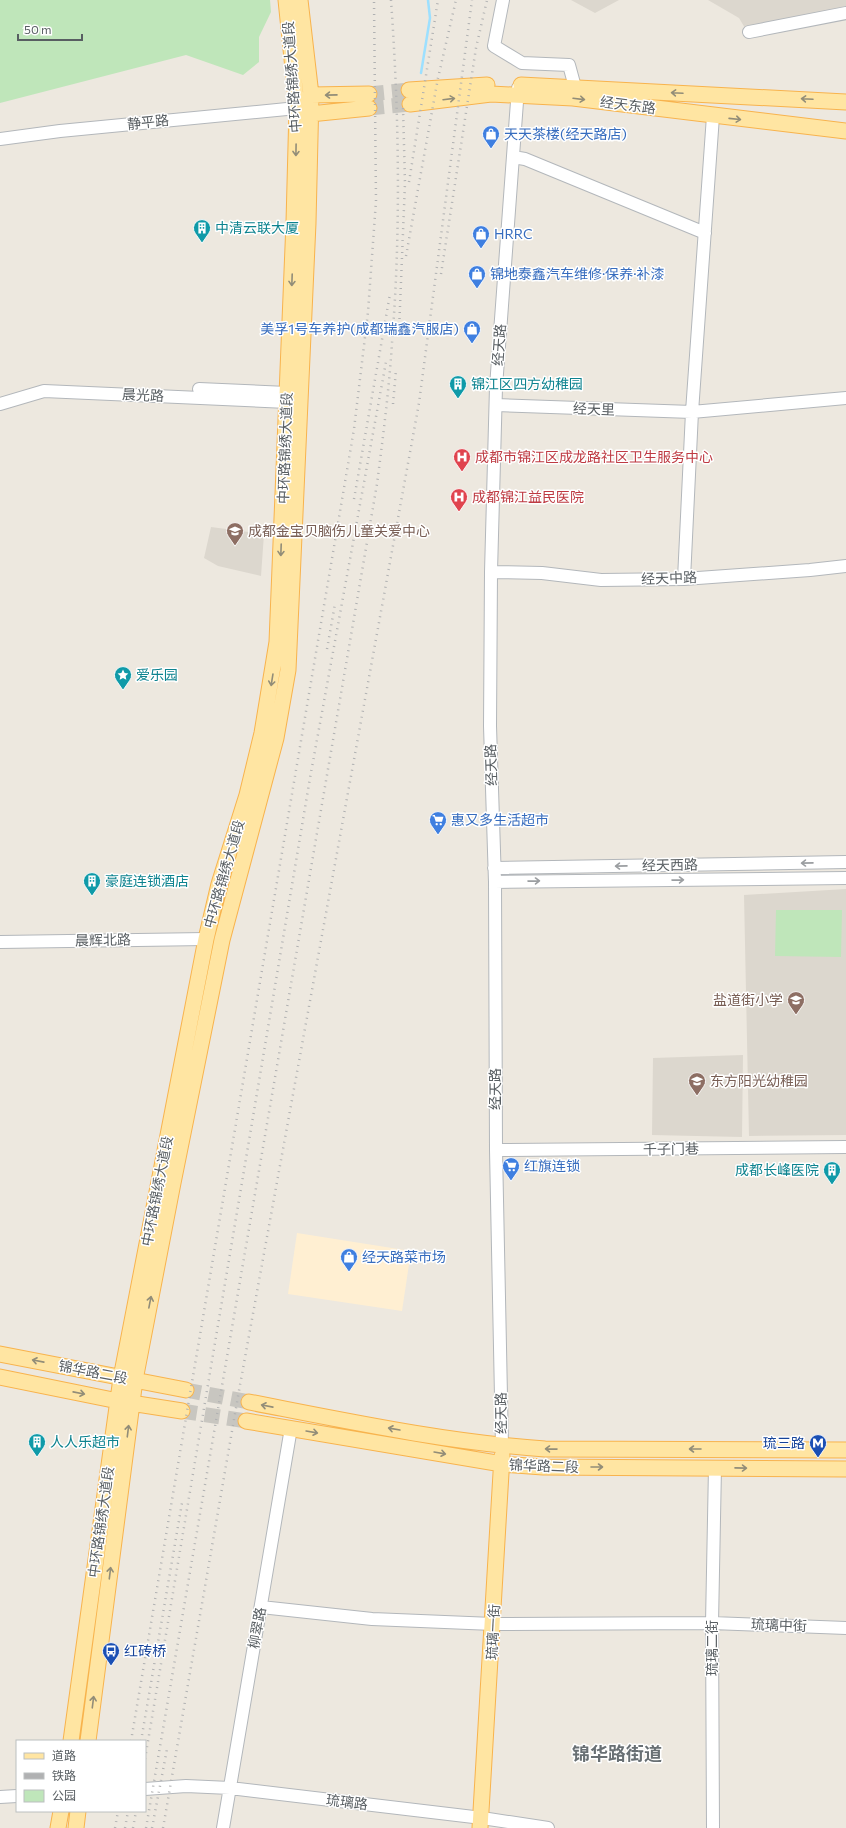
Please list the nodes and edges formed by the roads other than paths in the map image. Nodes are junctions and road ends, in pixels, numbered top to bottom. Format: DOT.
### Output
graph roads {
  1 [pos="286,0"];
  2 [pos="300,0"];
  3 [pos="503,0"];
  4 [pos="846,13"];
  5 [pos="749,32"];
  6 [pos="575,87"];
  7 [pos="518,90"];
  8 [pos="311,95"];
  9 [pos="410,97"];
  10 [pos="846,102"];
  11 [pos="297,108"];
  12 [pos="310,114"];
  13 [pos="713,116"];
  14 [pos="846,131"];
  15 [pos="0,139"];
  16 [pos="513,157"];
  17 [pos="705,233"];
  18 [pos="0,395"];
  19 [pos="287,397"];
  20 [pos="846,398"];
  21 [pos="0,404"];
  22 [pos="496,405"];
  23 [pos="692,412"];
  24 [pos="846,566"];
  25 [pos="491,572"];
  26 [pos="684,579"];
  27 [pos="846,862"];
  28 [pos="494,868"];
  29 [pos="846,878"];
  30 [pos="495,882"];
  31 [pos="206,939"];
  32 [pos="0,942"];
  33 [pos="846,1147"];
  34 [pos="496,1150"];
  35 [pos="0,1354"];
  36 [pos="0,1377"];
  37 [pos="128,1379"];
  38 [pos="186,1390"];
  39 [pos="125,1402"];
  40 [pos="249,1402"];
  41 [pos="182,1411"];
  42 [pos="246,1421"];
  43 [pos="291,1428"];
  44 [pos="502,1446"];
  45 [pos="846,1450"];
  46 [pos="502,1464"];
  47 [pos="715,1467"];
  48 [pos="846,1469"];
  49 [pos="261,1607"];
  50 [pos="712,1623"];
  51 [pos="493,1624"];
  52 [pos="846,1628"];
  53 [pos="71,1740"];
  54 [pos="88,1740"];
  55 [pos="230,1788"];
  56 [pos="146,1789"];
  57 [pos="16,1796"];
  58 [pos="0,1797"];
  59 [pos="61,1812"];
  60 [pos="78,1812"];
  61 [pos="481,1823"];
  62 [pos="58,1828"];
  63 [pos="76,1828"];
  64 [pos="223,1828"];
  65 [pos="548,1828"];
  66 [pos="713,1828"];
  1 -- 11 [label="main road, 中环路锦绣大道段"];
  2 -- 8 [label="main road, 中环路锦绣大道段"];
  3 -- 6 [label="street"];
  4 -- 5 [label="street"];
  6 -- 7 [label="main road, 经天东路"];
  10 -- 6 [label="main road, 经天东路, one-way"];
  7 -- 9 [label="main road, 经天东路"];
  7 -- 13 [label="main road, 经天东路, one-way"];
  7 -- 16 [label="street, 经天路"];
  8 -- 11 [label="main road"];
  8 -- 12 [label="main road, 中环路锦绣大道段"];
  12 -- 8 [label="main road, one-way"];
  11 -- 12 [label="main road"];
  11 -- 15 [label="street, 静平路"];
  11 -- 19 [label="main road, 中环路锦绣大道段, one-way"];
  37 -- 12 [label="main road, 中环路锦绣大道段, one-way"];
  13 -- 14 [label="main road, 经天东路, one-way"];
  13 -- 17 [label="street"];
  16 -- 17 [label="street"];
  16 -- 22 [label="street, 经天路"];
  17 -- 23 [label="street"];
  18 -- 19 [label="street, 晨光路"];
  19 -- 21 [label="street, 晨光路"];
  19 -- 31 [label="main road, 中环路锦绣大道段, one-way"];
  20 -- 23 [label="street, 经天里"];
  22 -- 23 [label="street, 经天里"];
  22 -- 25 [label="street, 经天路"];
  23 -- 26 [label="street"];
  24 -- 26 [label="street, 经天中路"];
  25 -- 26 [label="street, 经天中路"];
  25 -- 28 [label="street, 经天路"];
  27 -- 28 [label="street, 经天西路, one-way"];
  28 -- 30 [label="street, 经天路"];
  30 -- 29 [label="street, 经天西路, one-way"];
  30 -- 34 [label="street, 经天路"];
  31 -- 32 [label="street, 晨辉北路"];
  31 -- 37 [label="main road, 中环路锦绣大道段"];
  33 -- 34 [label="street, 千子门巷"];
  34 -- 44 [label="street, 经天路"];
  37 -- 35 [label="main road, 锦华路二段, one-way"];
  36 -- 39 [label="main road, 锦华路二段, one-way"];
  37 -- 38 [label="main road, 锦华路二段"];
  37 -- 39 [label="main road, 中环路锦绣大道段"];
  39 -- 41 [label="main road, 锦华路二段"];
  39 -- 53 [label="main road, 中环路锦绣大道段"];
  54 -- 39 [label="main road, 中环路锦绣大道段, one-way"];
  44 -- 40 [label="main road, 锦华路二段, one-way"];
  42 -- 43 [label="main road, 锦华路二段"];
  43 -- 46 [label="main road, 锦华路二段, one-way"];
  43 -- 49 [label="street, 柳翠路"];
  45 -- 44 [label="main road, 锦华路二段, one-way"];
  44 -- 46 [label="main road, 琉璃一街"];
  46 -- 47 [label="main road, 锦华路二段, one-way"];
  46 -- 51 [label="main road, 琉璃一街"];
  47 -- 48 [label="main road, 锦华路二段, one-way"];
  47 -- 50 [label="street, 琉璃二街"];
  49 -- 51 [label="street, 琉璃中街"];
  49 -- 55 [label="street, 柳翠路"];
  50 -- 51 [label="street, 琉璃中街"];
  50 -- 52 [label="street, 琉璃中街"];
  50 -- 66 [label="street, 琉璃二街"];
  51 -- 61 [label="main road, 琉璃一街"];
  55 -- 56 [label="street, 琉璃路"];
  55 -- 61 [label="street, 琉璃路"];
  55 -- 64 [label="street, 柳翠路"];
  57 -- 58 [label="street"];
  59 -- 62 [label="main road"];
  60 -- 63 [label="main road"];
  61 -- 65 [label="street, 琉璃路"];
}
